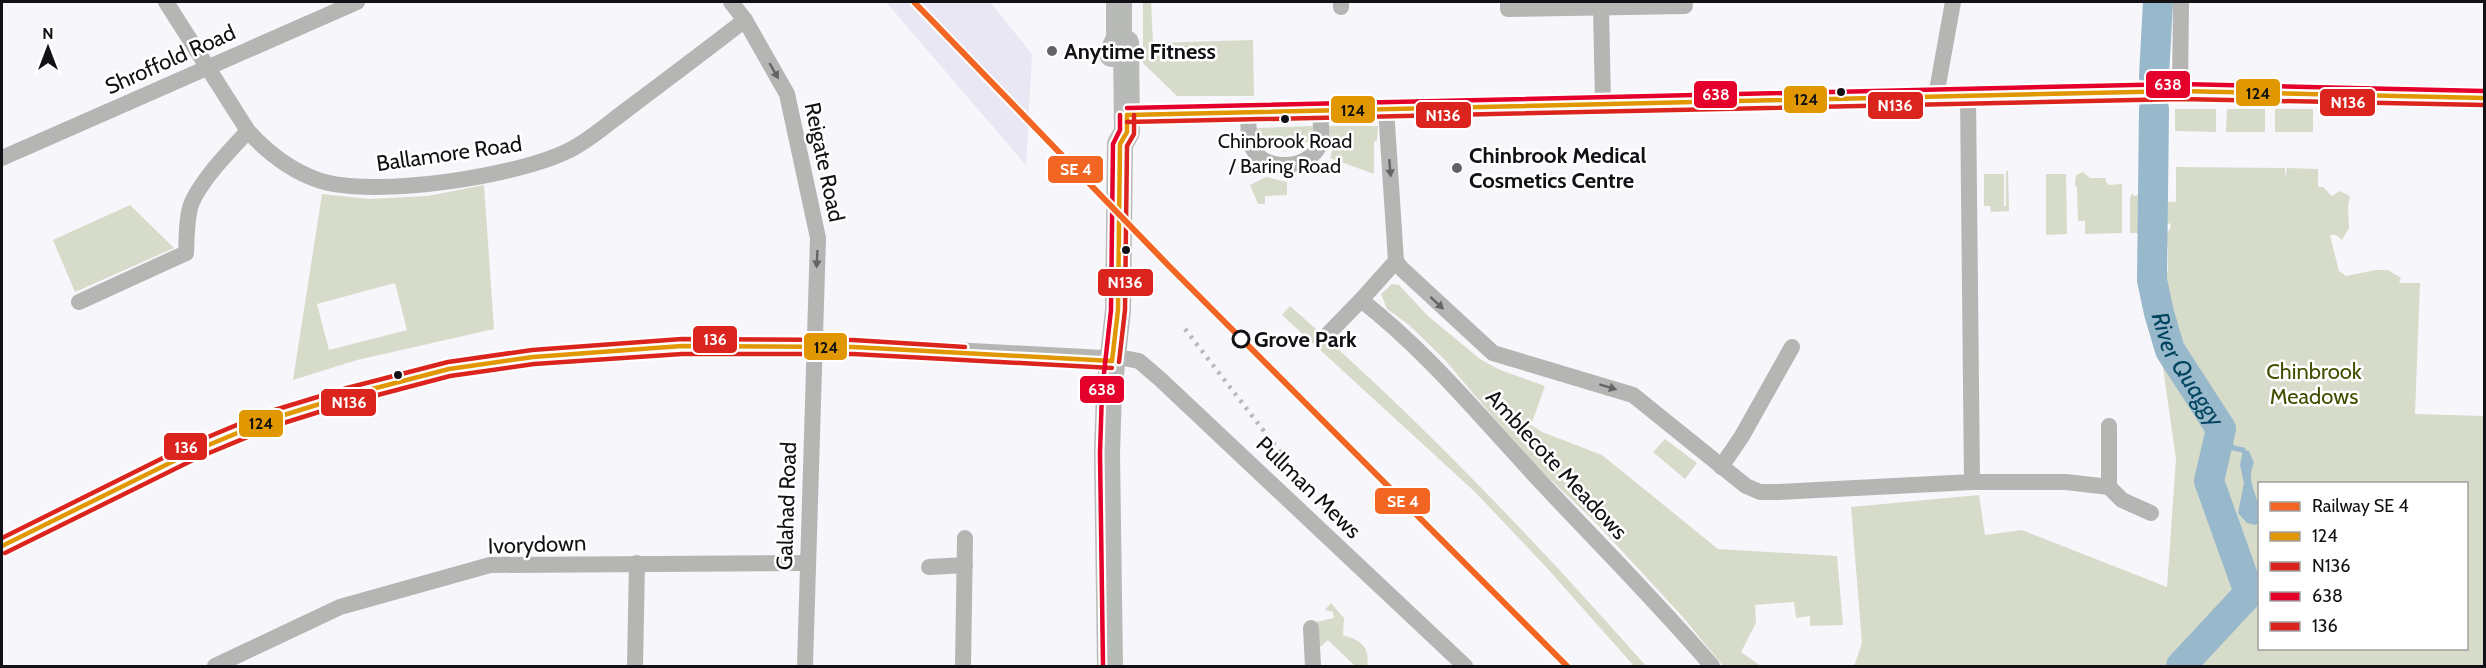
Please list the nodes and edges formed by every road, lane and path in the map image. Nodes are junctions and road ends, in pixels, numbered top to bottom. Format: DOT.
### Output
graph roads {
  1 [pos="166,2"];
  2 [pos="357,2"];
  3 [pos="731,2"];
  4 [pos="1119,2"];
  5 [pos="1508,2"];
  6 [pos="1953,2"];
  7 [pos="2181,2"];
  8 [pos="1685,6"];
  9 [pos="1601,8"];
  10 [pos="745,20"];
  11 [pos="209,68"];
  12 [pos="2180,91"];
  13 [pos="1936,96"];
  14 [pos="1968,96"];
  15 [pos="2484,98"];
  16 [pos="1603,104"];
  17 [pos="1119,109"];
  18 [pos="1320,110"];
  19 [pos="1386,110"];
  20 [pos="1248,112"];
  21 [pos="248,131"];
  22 [pos="2,158"];
  23 [pos="1396,261"];
  24 [pos="1361,300"];
  25 [pos="79,302"];
  26 [pos="1327,335"];
  27 [pos="1792,347"];
  28 [pos="813,348"];
  29 [pos="1113,359"];
  30 [pos="2109,426"];
  31 [pos="1721,467"];
  32 [pos="1972,482"];
  33 [pos="2109,487"];
  34 [pos="2151,513"];
  35 [pos="965,538"];
  36 [pos="2,546"];
  37 [pos="637,563"];
  38 [pos="806,563"];
  39 [pos="965,566"];
  40 [pos="929,567"];
  41 [pos="1311,628"];
  42 [pos="215,666"];
  43 [pos="635,666"];
  44 [pos="805,666"];
  45 [pos="963,666"];
  46 [pos="1110,666"];
  47 [pos="1313,666"];
  48 [pos="1465,666"];
  49 [pos="1712,666"];
  1 -- 11 [label="street, Ballamore Road"];
  2 -- 11 [label="street, Shroffold Road"];
  3 -- 10 [label="street, Reigate Road"];
  4 -- 17 [label="main road"];
  5 -- 9 [label="street"];
  6 -- 13 [label="street"];
  7 -- 12 [label="street"];
  8 -- 9 [label="street"];
  9 -- 16 [label="street"];
  10 -- 21 [label="street, Ballamore Road"];
  10 -- 28 [label="street, Reigate Road, one-way"];
  11 -- 21 [label="street, Ballamore Road"];
  11 -- 22 [label="street, Shroffold Road"];
  12 -- 14 [label="main road"];
  12 -- 15 [label="main road"];
  13 -- 14 [label="main road"];
  13 -- 16 [label="main road"];
  14 -- 32 [label="street"];
  16 -- 19 [label="main road"];
  17 -- 20 [label="main road"];
  17 -- 29 [label="main road"];
  18 -- 19 [label="main road"];
  18 -- 20 [label="main road"];
  18 -- 20 [label="street"];
  19 -- 23 [label="street, one-way"];
  21 -- 25 [label="street"];
  23 -- 24 [label="street"];
  23 -- 31 [label="street, one-way"];
  24 -- 26 [label="street"];
  24 -- 49 [label="street, Amblecote Meadows"];
  27 -- 31 [label="street"];
  28 -- 29 [label="street"];
  28 -- 36 [label="street"];
  28 -- 38 [label="street, Galahad Road"];
  29 -- 46 [label="main road"];
  29 -- 48 [label="street, Pullman Mews"];
  30 -- 33 [label="street"];
  31 -- 32 [label="street"];
  32 -- 33 [label="street"];
  33 -- 34 [label="street"];
  35 -- 39 [label="street"];
  37 -- 38 [label="street, Ivorydown"];
  37 -- 42 [label="street, Ivorydown"];
  37 -- 43 [label="street"];
  38 -- 44 [label="street, Galahad Road"];
  39 -- 40 [label="street"];
  39 -- 45 [label="street"];
  41 -- 47 [label="street"];
}
